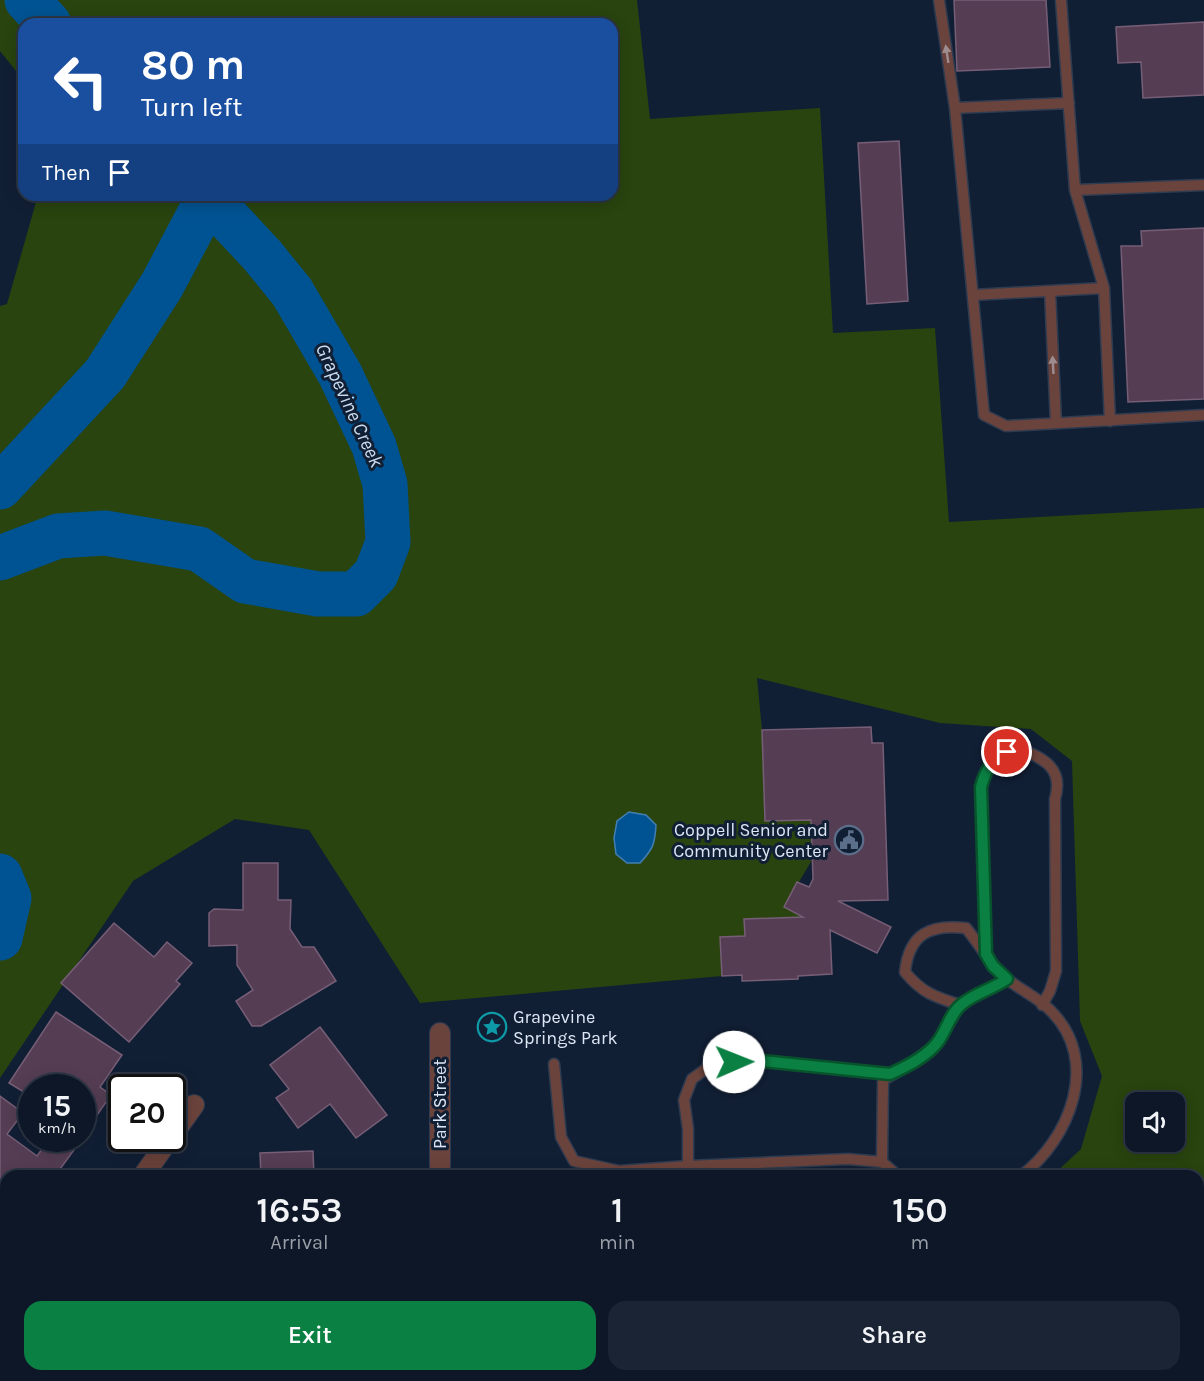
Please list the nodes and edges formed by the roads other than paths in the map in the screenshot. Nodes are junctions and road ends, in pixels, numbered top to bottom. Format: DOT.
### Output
graph roads {
  1 [pos="939,0"];
  2 [pos="1061,0"];
  3 [pos="1069,103"];
  4 [pos="955,108"];
  5 [pos="1204,185"];
  6 [pos="1075,190"];
  7 [pos="1104,288"];
  8 [pos="1050,291"];
  9 [pos="973,295"];
  10 [pos="1204,416"];
  11 [pos="1110,421"];
  12 [pos="1056,423"];
  13 [pos="986,954"];
  14 [pos="1007,979"];
  15 [pos="960,1005"];
  16 [pos="1042,1005"];
  17 [pos="440,1033"];
  18 [pos="554,1064"];
  19 [pos="890,1074"];
  20 [pos="194,1105"];
  21 [pos="186,1116"];
  22 [pos="161,1152"];
  23 [pos="882,1162"];
  24 [pos="688,1166"];
  25 [pos="148,1170"];
  26 [pos="440,1170"];
  27 [pos="614,1170"];
  28 [pos="633,1170"];
  29 [pos="891,1170"];
  30 [pos="1029,1170"];
  4 -- 1 [label="lane, one-way"];
  2 -- 3 [label="lane"];
  3 -- 4 [label="lane"];
  3 -- 6 [label="lane"];
  4 -- 9 [label="lane"];
  5 -- 6 [label="lane"];
  6 -- 7 [label="lane"];
  7 -- 8 [label="lane"];
  7 -- 11 [label="lane"];
  8 -- 9 [label="lane"];
  12 -- 8 [label="lane, one-way"];
  9 -- 12 [label="lane"];
  10 -- 11 [label="lane"];
  11 -- 12 [label="lane"];
  13 -- 14 [label="lane"];
  13 -- 15 [label="lane"];
  13 -- 16 [label="lane"];
  14 -- 15 [label="lane"];
  14 -- 16 [label="lane"];
  15 -- 19 [label="lane"];
  16 -- 30 [label="lane"];
  17 -- 26 [label="street, Park Street"];
  18 -- 27 [label="lane"];
  19 -- 23 [label="lane"];
  19 -- 24 [label="lane"];
  20 -- 21 [label="street"];
  22 -- 25 [label="street"];
  23 -- 24 [label="lane"];
  23 -- 29 [label="lane"];
  24 -- 28 [label="lane"];
}
